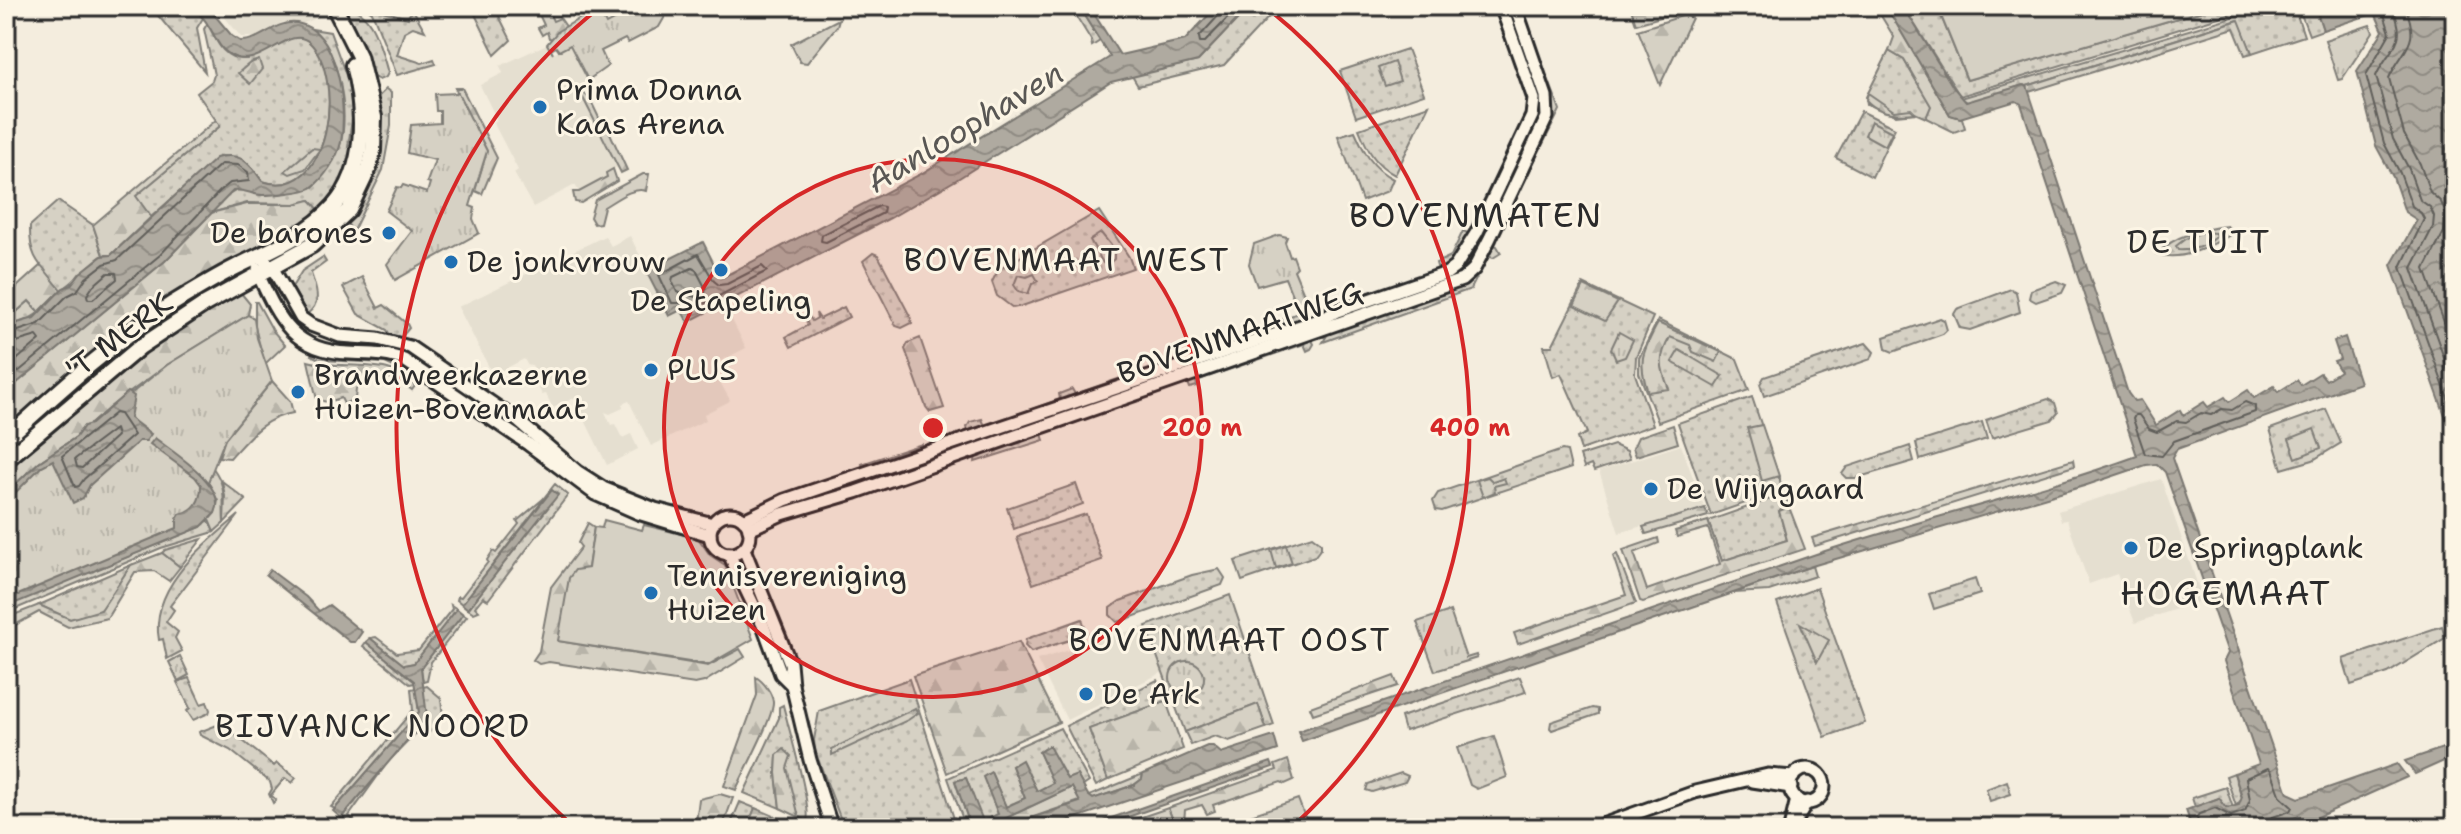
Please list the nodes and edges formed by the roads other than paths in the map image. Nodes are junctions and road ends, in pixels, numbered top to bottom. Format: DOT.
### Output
graph roads {
  1 [pos="334,6"];
  2 [pos="1501,6"];
  3 [pos="1515,6"];
  4 [pos="342,23"];
  5 [pos="354,71"];
  6 [pos="369,87"];
  7 [pos="361,104"];
  8 [pos="259,256"];
  9 [pos="272,267"];
  10 [pos="258,274"];
  11 [pos="6,439"];
  12 [pos="6,460"];
  13 [pos="746,524"];
  14 [pos="711,529"];
  15 [pos="744,549"];
  16 [pos="729,554"];
  17 [pos="792,685"];
  18 [pos="1792,782"];
  19 [pos="1802,801"];
  20 [pos="832,828"];
  21 [pos="1594,828"];
  22 [pos="1791,828"];
  1 -- 4 [label="main road"];
  2 -- 13 [label="street, BOVENMAATWEG"];
  3 -- 13 [label="street, BOVENMAATWEG"];
  4 -- 5 [label="main road"];
  4 -- 6 [label="main road, 'T MERK"];
  5 -- 6 [label="main road"];
  5 -- 7 [label="main road"];
  6 -- 7 [label="main road"];
  6 -- 9 [label="main road, 'T MERK"];
  7 -- 8 [label="main road, 'T MERK"];
  8 -- 9 [label="street"];
  8 -- 10 [label="street"];
  8 -- 11 [label="main road, 'T MERK"];
  9 -- 10 [label="main road, 'T MERK"];
  9 -- 14 [label="street"];
  10 -- 12 [label="main road, 'T MERK"];
  10 -- 14 [label="street"];
  13 -- 14 [label="street"];
  13 -- 15 [label="street"];
  14 -- 16 [label="street"];
  15 -- 16 [label="street"];
  15 -- 17 [label="street"];
  16 -- 17 [label="street"];
  17 -- 20 [label="street"];
  18 -- 19 [label="street"];
  18 -- 19 [label="street"];
  18 -- 21 [label="street"];
  19 -- 22 [label="street"];
}
